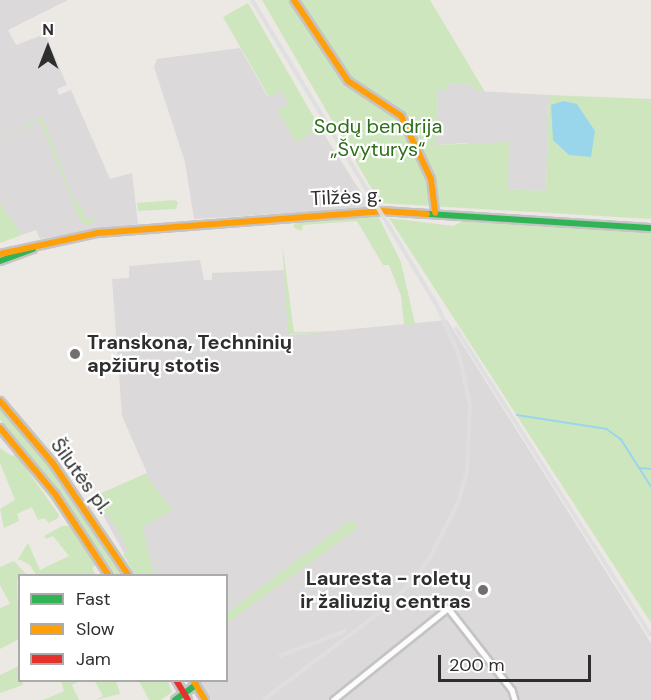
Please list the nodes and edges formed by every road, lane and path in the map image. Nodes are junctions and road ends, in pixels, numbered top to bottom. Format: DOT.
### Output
graph roads {
  1 [pos="294,0"];
  2 [pos="435,213"];
  3 [pos="651,228"];
  4 [pos="44,244"];
  5 [pos="0,254"];
  6 [pos="0,261"];
  7 [pos="0,400"];
  8 [pos="0,428"];
  9 [pos="7,436"];
  10 [pos="0,441"];
  11 [pos="108,574"];
  12 [pos="128,574"];
  13 [pos="177,682"];
  14 [pos="195,683"];
  15 [pos="184,693"];
  16 [pos="175,700"];
  17 [pos="188,700"];
  18 [pos="205,700"];
  19 [pos="333,700"];
  20 [pos="515,700"];
  1 -- 2 [label="main road"];
  2 -- 3 [label="main road, Tilžės g."];
  2 -- 4 [label="main road, Tilžės g."];
  4 -- 5 [label="main road, Tilžės g."];
  4 -- 6 [label="main road, Tilžės g."];
  7 -- 12 [label="main road, Šilutės pl."];
  8 -- 9 [label="main road, Šilutės pl."];
  9 -- 10 [label="main road"];
  9 -- 11 [label="main road, Šilutės pl."];
  13 -- 15 [label="main road"];
  14 -- 15 [label="main road"];
  14 -- 18 [label="main road"];
  15 -- 16 [label="main road"];
  15 -- 17 [label="main road"];
  19 -- 20 [label="street"];
}
